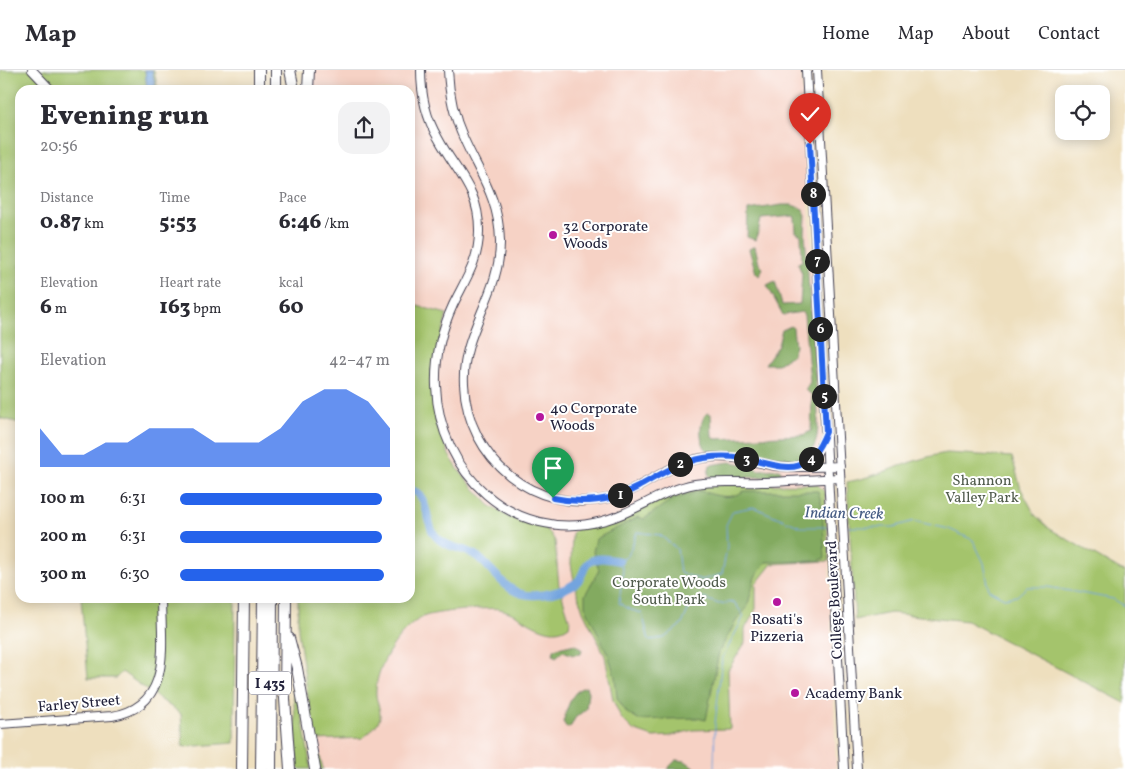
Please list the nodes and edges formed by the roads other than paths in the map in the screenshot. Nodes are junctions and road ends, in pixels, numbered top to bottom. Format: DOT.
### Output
graph roads {
  1 [pos="32,70"];
  2 [pos="259,70"];
  3 [pos="290,70"];
  4 [pos="309,70"];
  5 [pos="421,70"];
  6 [pos="448,70"];
  7 [pos="806,70"];
  8 [pos="817,70"];
  9 [pos="276,73"];
  10 [pos="46,85"];
  11 [pos="259,85"];
  12 [pos="272,85"];
  13 [pos="288,85"];
  14 [pos="293,85"];
  15 [pos="308,85"];
  16 [pos="826,432"];
  17 [pos="828,466"];
  18 [pos="840,466"];
  19 [pos="797,467"];
  20 [pos="828,478"];
  21 [pos="840,478"];
  22 [pos="161,603"];
  23 [pos="244,603"];
  24 [pos="263,603"];
  25 [pos="272,603"];
  26 [pos="286,603"];
  27 [pos="286,625"];
  28 [pos="0,724"];
  29 [pos="243,766"];
  30 [pos="261,769"];
  31 [pos="271,769"];
  32 [pos="290,769"];
  33 [pos="315,769"];
  34 [pos="844,769"];
  35 [pos="857,769"];
  1 -- 10 [label="street"];
  2 -- 11 [label="highway"];
  3 -- 13 [label="highway"];
  3 -- 14 [label="highway"];
  4 -- 15 [label="highway"];
  5 -- 20 [label="street"];
  6 -- 19 [label="street"];
  7 -- 16 [label="street, College Boulevard"];
  8 -- 18 [label="street, College Boulevard"];
  9 -- 12 [label="highway"];
  16 -- 17 [label="street, College Boulevard"];
  16 -- 19 [label="street"];
  17 -- 18 [label="street"];
  17 -- 19 [label="street"];
  17 -- 20 [label="street, College Boulevard"];
  18 -- 21 [label="street, College Boulevard"];
  20 -- 21 [label="street"];
  20 -- 34 [label="street, College Boulevard"];
  21 -- 35 [label="street, College Boulevard"];
  22 -- 28 [label="street, Farley Street"];
  23 -- 29 [label="highway"];
  24 -- 30 [label="highway, I 435"];
  25 -- 31 [label="highway, I 435"];
  26 -- 27 [label="highway"];
  27 -- 32 [label="highway"];
  27 -- 33 [label="highway"];
}
